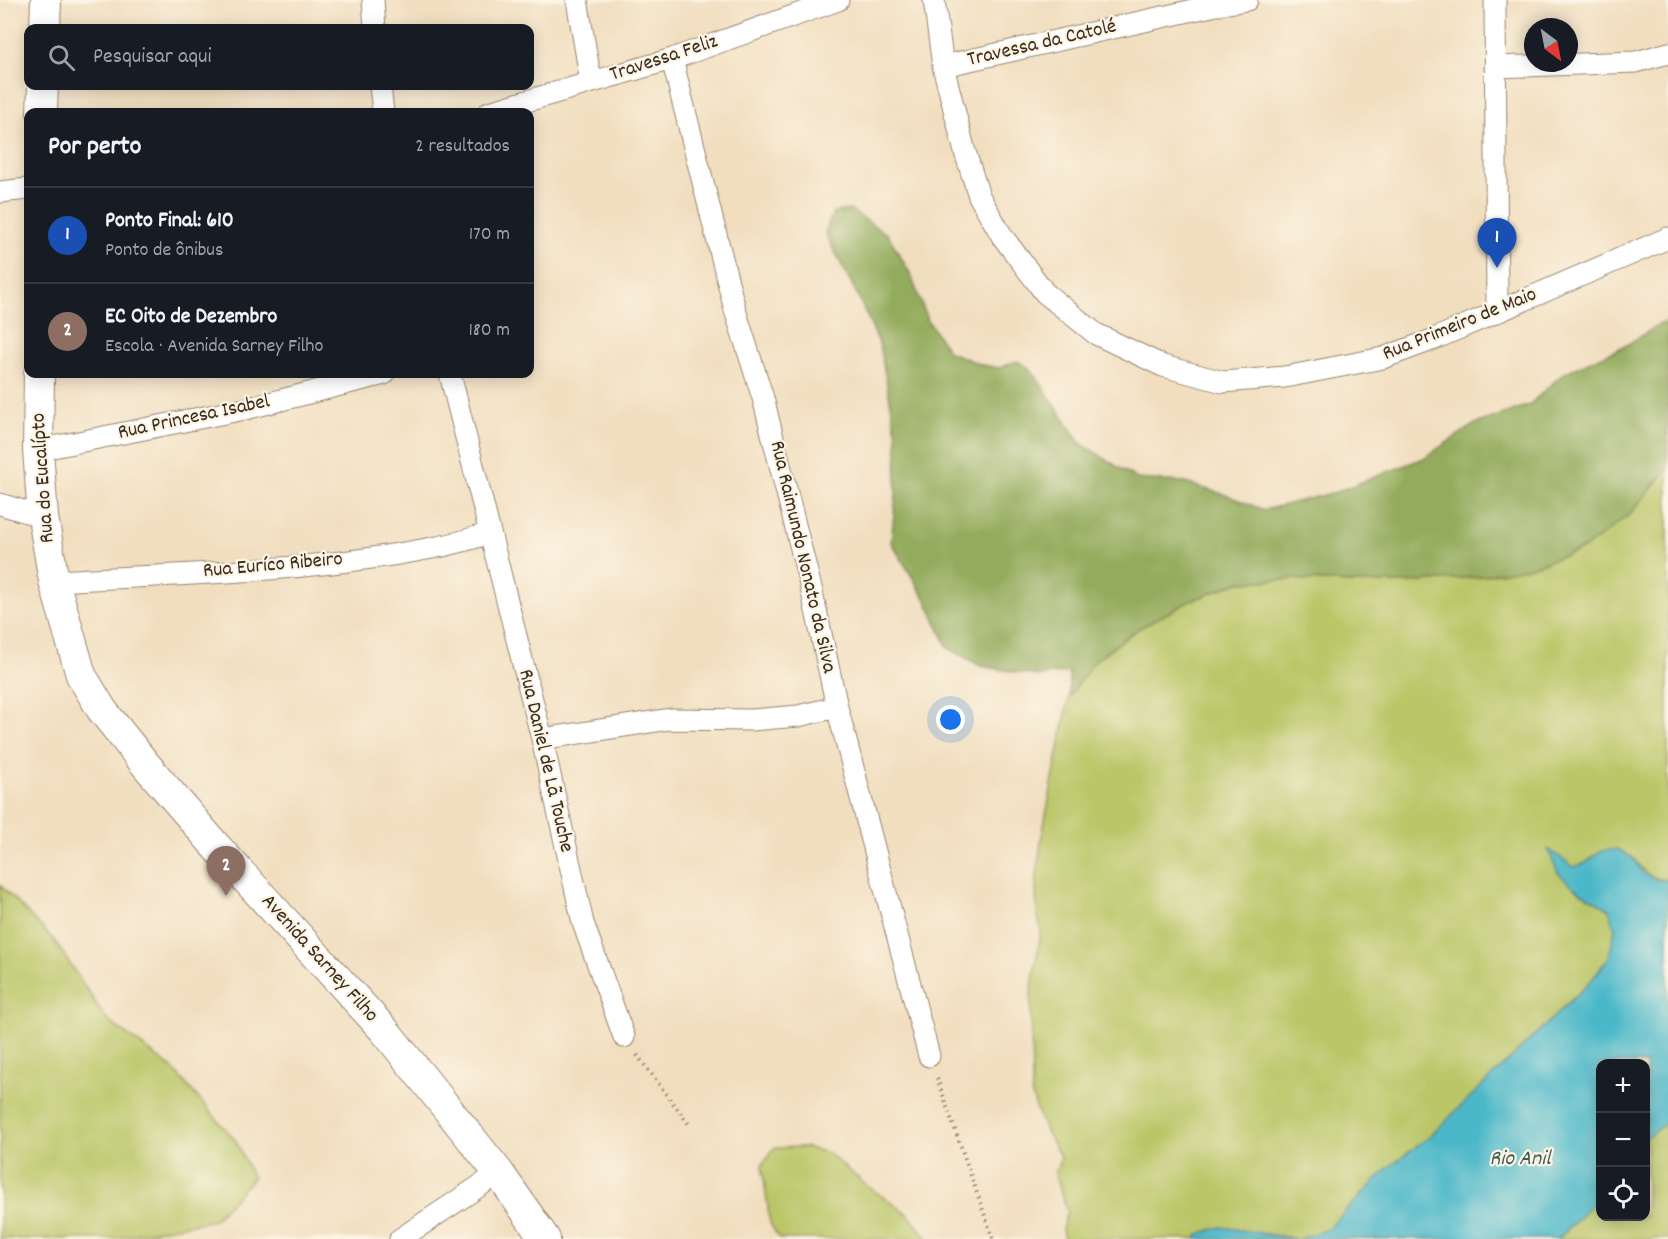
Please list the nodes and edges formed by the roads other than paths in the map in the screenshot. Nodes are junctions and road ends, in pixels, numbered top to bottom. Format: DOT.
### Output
graph roads {
  1 [pos="46,0"];
  2 [pos="373,0"];
  3 [pos="577,0"];
  4 [pos="838,0"];
  5 [pos="934,0"];
  6 [pos="1246,0"];
  7 [pos="1495,0"];
  8 [pos="45,24"];
  9 [pos="375,24"];
  10 [pos="1668,53"];
  11 [pos="672,59"];
  12 [pos="943,66"];
  13 [pos="1496,67"];
  14 [pos="591,82"];
  15 [pos="43,90"];
  16 [pos="380,90"];
  17 [pos="42,108"];
  18 [pos="383,108"];
  19 [pos="503,108"];
  20 [pos="24,189"];
  21 [pos="0,192"];
  22 [pos="1668,238"];
  23 [pos="1497,312"];
  24 [pos="39,378"];
  25 [pos="368,378"];
  26 [pos="451,378"];
  27 [pos="38,450"];
  28 [pos="0,504"];
  29 [pos="43,517"];
  30 [pos="490,533"];
  31 [pos="54,581"];
  32 [pos="837,706"];
  33 [pos="542,739"];
  34 [pos="624,1037"];
  35 [pos="929,1056"];
  36 [pos="499,1173"];
  37 [pos="400,1239"];
  38 [pos="545,1239"];
  1 -- 8 [label="street"];
  2 -- 9 [label="street"];
  3 -- 14 [label="street"];
  4 -- 11 [label="street, Travessa Feliz"];
  5 -- 12 [label="street, Rua Primeiro de Maio"];
  6 -- 12 [label="street, Travessa da Catolé"];
  7 -- 13 [label="street"];
  10 -- 13 [label="street"];
  11 -- 14 [label="street, Travessa Feliz"];
  11 -- 32 [label="street, Rua Raimundo Nonato da Silva"];
  12 -- 23 [label="street, Rua Primeiro de Maio"];
  13 -- 23 [label="street"];
  14 -- 19 [label="street, Travessa Feliz"];
  15 -- 17 [label="street"];
  16 -- 18 [label="street"];
  20 -- 21 [label="street"];
  22 -- 23 [label="street, Rua Primeiro de Maio"];
  24 -- 27 [label="street, Rua do Eucalípto"];
  25 -- 27 [label="street, Rua Princesa Isabel"];
  26 -- 30 [label="street, Rua Daniel de Lã Touche"];
  27 -- 29 [label="street, Rua do Eucalípto"];
  28 -- 29 [label="street"];
  29 -- 31 [label="street, Rua do Eucalípto"];
  30 -- 31 [label="street, Rua Euríco Ribeiro"];
  30 -- 33 [label="street, Rua Daniel de Lã Touche"];
  31 -- 36 [label="street, Avenida Sarney Filho"];
  32 -- 33 [label="street"];
  32 -- 35 [label="street, Rua Raimundo Nonato da Silva"];
  33 -- 34 [label="street, Rua Daniel de Lã Touche"];
  36 -- 37 [label="street"];
  36 -- 38 [label="street, Avenida Sarney Filho"];
}
